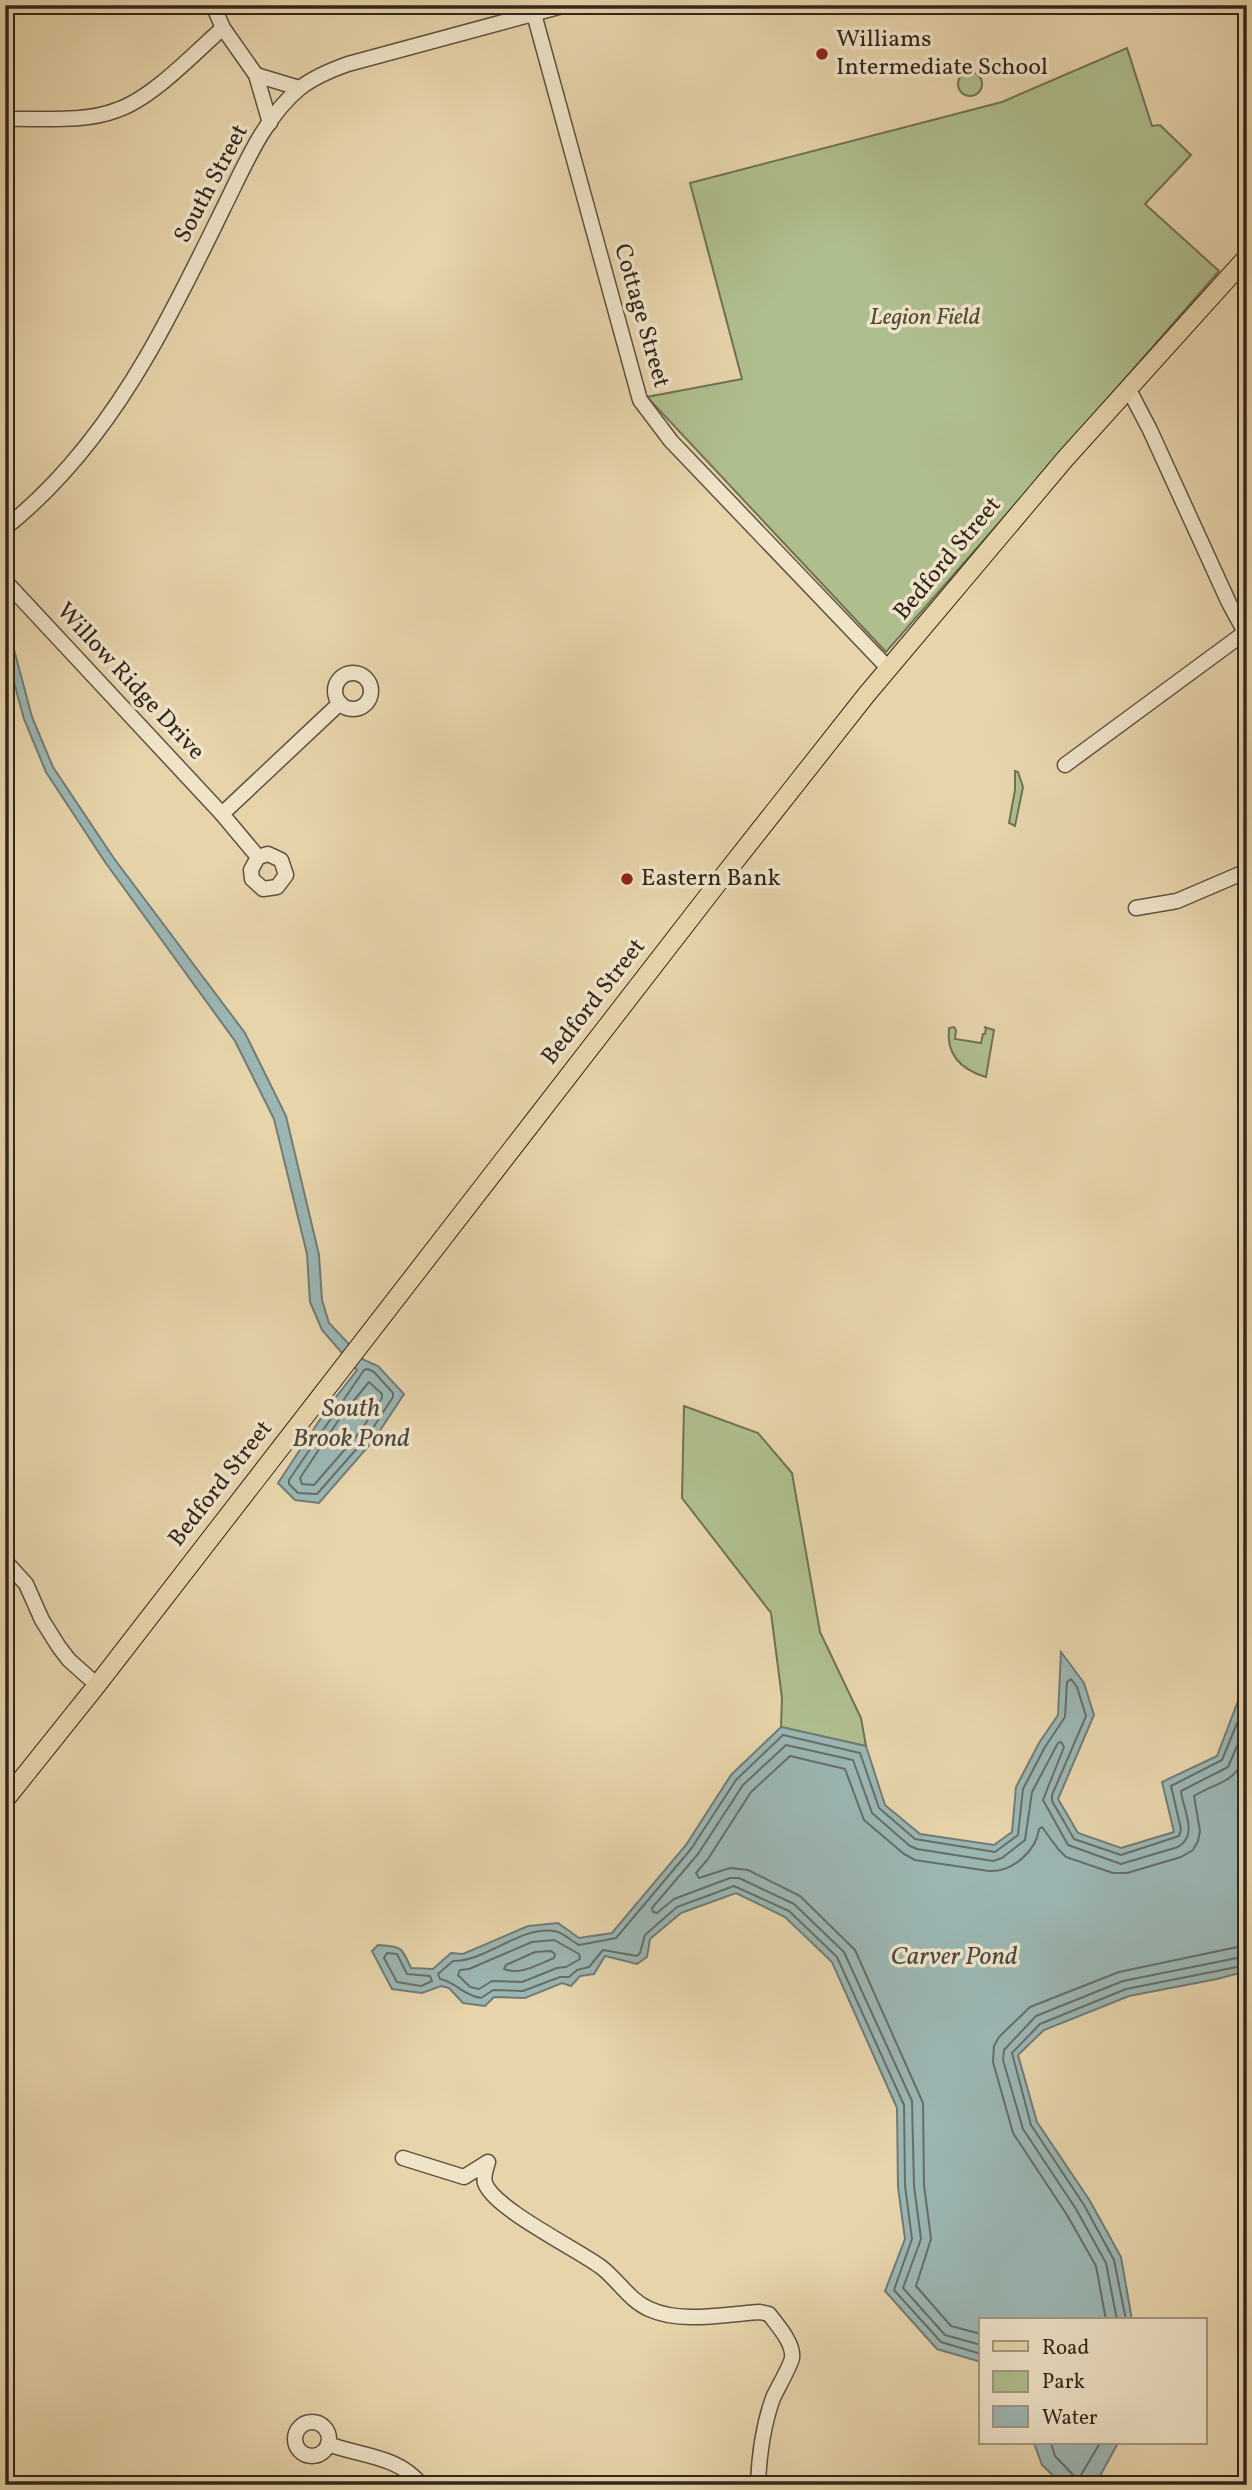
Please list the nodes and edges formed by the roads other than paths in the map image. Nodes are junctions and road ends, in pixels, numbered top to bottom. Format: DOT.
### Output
graph roads {
  1 [pos="213,5"];
  2 [pos="566,5"];
  3 [pos="538,10"];
  4 [pos="223,28"];
  5 [pos="256,75"];
  6 [pos="299,88"];
  7 [pos="5,119"];
  8 [pos="270,123"];
  9 [pos="1247,257"];
  10 [pos="1128,388"];
  11 [pos="5,528"];
  12 [pos="5,581"];
  13 [pos="1246,633"];
  14 [pos="888,668"];
  15 [pos="340,703"];
  16 [pos="1065,765"];
  17 [pos="222,814"];
  18 [pos="258,857"];
  19 [pos="1247,870"];
  20 [pos="1136,908"];
  21 [pos="5,1560"];
  22 [pos="97,1685"];
  23 [pos="5,1800"];
  24 [pos="403,2158"];
  25 [pos="328,2444"];
  26 [pos="422,2485"];
  27 [pos="758,2485"];
  1 -- 4 [label="street"];
  2 -- 3 [label="street, South Street"];
  3 -- 6 [label="street, South Street"];
  3 -- 14 [label="street, Cottage Street"];
  4 -- 5 [label="street"];
  4 -- 7 [label="street"];
  5 -- 6 [label="street"];
  5 -- 8 [label="street"];
  6 -- 8 [label="street, South Street"];
  8 -- 11 [label="street, South Street"];
  9 -- 10 [label="main road, Bedford Street"];
  10 -- 13 [label="street"];
  10 -- 14 [label="main road, Bedford Street"];
  12 -- 17 [label="street, Willow Ridge Drive"];
  13 -- 16 [label="street"];
  14 -- 22 [label="main road, Bedford Street"];
  15 -- 17 [label="street"];
  17 -- 18 [label="street, Willow Ridge Drive"];
  19 -- 20 [label="street"];
  21 -- 22 [label="street"];
  22 -- 23 [label="main road, Bedford Street"];
  24 -- 27 [label="street"];
  25 -- 26 [label="street"];
}
